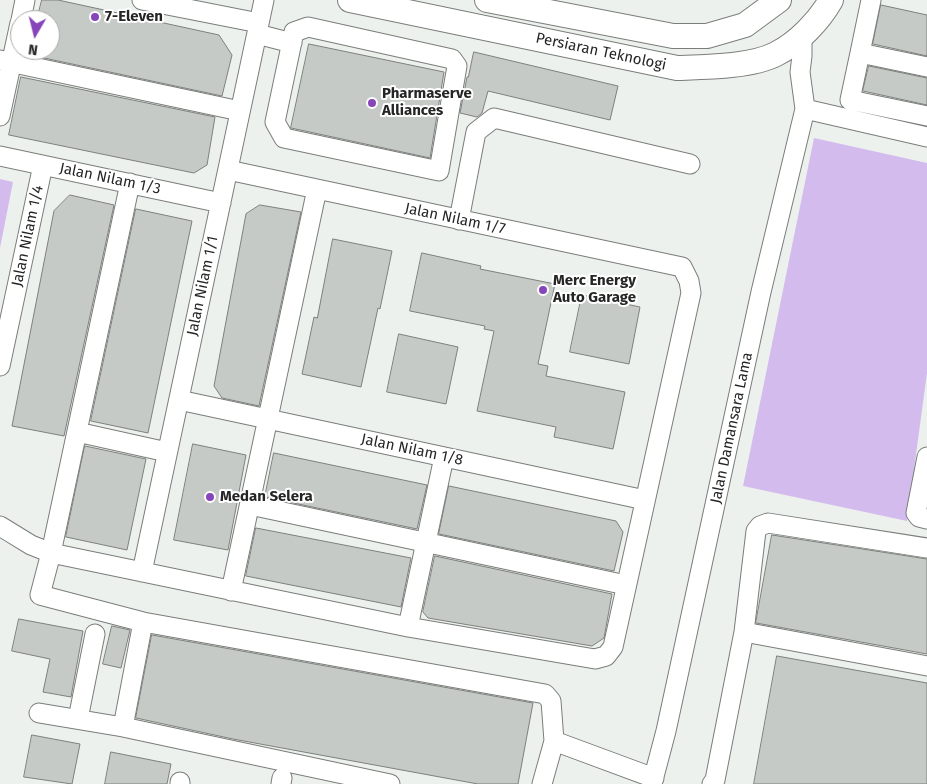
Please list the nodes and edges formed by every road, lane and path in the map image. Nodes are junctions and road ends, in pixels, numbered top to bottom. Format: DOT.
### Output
graph roads {
  1 [pos="142,0"];
  2 [pos="264,0"];
  3 [pos="350,0"];
  4 [pos="487,0"];
  5 [pos="779,0"];
  6 [pos="831,0"];
  7 [pos="870,0"];
  8 [pos="258,29"];
  9 [pos="802,35"];
  10 [pos="292,43"];
  11 [pos="860,53"];
  12 [pos="776,54"];
  13 [pos="6,61"];
  14 [pos="927,66"];
  15 [pos="800,72"];
  16 [pos="805,109"];
  17 [pos="848,109"];
  18 [pos="240,111"];
  19 [pos="0,116"];
  20 [pos="927,116"];
  21 [pos="927,137"];
  22 [pos="0,156"];
  23 [pos="690,164"];
  24 [pos="43,165"];
  25 [pos="228,170"];
  26 [pos="130,183"];
  27 [pos="317,189"];
  28 [pos="221,203"];
  29 [pos="459,220"];
  30 [pos="3,334"];
  31 [pos="0,366"];
  32 [pos="179,400"];
  33 [pos="268,420"];
  34 [pos="76,432"];
  35 [pos="168,452"];
  36 [pos="444,457"];
  37 [pos="927,457"];
  38 [pos="645,500"];
  39 [pos="250,505"];
  40 [pos="922,516"];
  41 [pos="0,526"];
  42 [pos="426,543"];
  43 [pos="927,548"];
  44 [pos="51,553"];
  45 [pos="142,572"];
  46 [pos="626,585"];
  47 [pos="232,591"];
  48 [pos="142,622"];
  49 [pos="408,627"];
  50 [pos="744,632"];
  51 [pos="95,634"];
  52 [pos="927,666"];
  53 [pos="39,713"];
  54 [pos="78,720"];
  55 [pos="123,727"];
  56 [pos="554,741"];
  57 [pos="653,781"];
  58 [pos="390,784"];
  59 [pos="542,784"];
  60 [pos="712,784"];
  1 -- 8 [label="street"];
  2 -- 8 [label="street, Jalan Nilam 1/1"];
  3 -- 12 [label="main road, Persiaran Teknologi"];
  4 -- 5 [label="main road, Persiaran Teknologi"];
  6 -- 9 [label="main road, Persiaran Teknologi"];
  7 -- 11 [label="street"];
  8 -- 10 [label="street"];
  8 -- 18 [label="street, Jalan Nilam 1/1"];
  9 -- 12 [label="main road, Persiaran Teknologi"];
  9 -- 15 [label="street, Jalan Damansara Lama"];
  10 -- 10 [label="street"];
  11 -- 14 [label="street"];
  11 -- 17 [label="street"];
  12 -- 15 [label="street"];
  13 -- 18 [label="street"];
  13 -- 19 [label="street"];
  15 -- 16 [label="street, Jalan Damansara Lama"];
  16 -- 17 [label="street"];
  16 -- 57 [label="street, Jalan Damansara Lama"];
  17 -- 20 [label="street"];
  17 -- 21 [label="street"];
  18 -- 25 [label="street, Jalan Nilam 1/1"];
  22 -- 24 [label="street, Jalan Nilam 1/3"];
  23 -- 29 [label="street"];
  24 -- 26 [label="street, Jalan Nilam 1/3"];
  24 -- 30 [label="street, Jalan Nilam 1/4"];
  25 -- 27 [label="street, Jalan Nilam 1/7"];
  25 -- 28 [label="street, Jalan Nilam 1/1"];
  26 -- 28 [label="street, Jalan Nilam 1/3"];
  26 -- 34 [label="street"];
  27 -- 29 [label="street, Jalan Nilam 1/7"];
  27 -- 33 [label="street"];
  28 -- 32 [label="street, Jalan Nilam 1/1"];
  29 -- 38 [label="street, Jalan Nilam 1/7"];
  30 -- 31 [label="street, Jalan Nilam 1/4"];
  32 -- 33 [label="street, Jalan Nilam 1/8"];
  32 -- 35 [label="street, Jalan Nilam 1/1"];
  33 -- 36 [label="street, Jalan Nilam 1/8"];
  33 -- 39 [label="street"];
  34 -- 35 [label="street"];
  34 -- 44 [label="street"];
  35 -- 45 [label="street, Jalan Nilam 1/1"];
  36 -- 38 [label="street, Jalan Nilam 1/8"];
  36 -- 42 [label="street"];
  37 -- 40 [label="street"];
  38 -- 46 [label="street"];
  39 -- 42 [label="street"];
  39 -- 47 [label="street"];
  41 -- 44 [label="street"];
  42 -- 46 [label="street"];
  42 -- 49 [label="street"];
  43 -- 50 [label="street"];
  44 -- 45 [label="street"];
  44 -- 48 [label="street"];
  45 -- 47 [label="street"];
  46 -- 49 [label="street"];
  47 -- 49 [label="street"];
  48 -- 55 [label="street"];
  48 -- 56 [label="street"];
  50 -- 52 [label="street"];
  50 -- 60 [label="street"];
  51 -- 54 [label="street"];
  53 -- 54 [label="street"];
  54 -- 55 [label="street"];
  55 -- 58 [label="street"];
  56 -- 57 [label="street"];
  56 -- 59 [label="street"];
}
